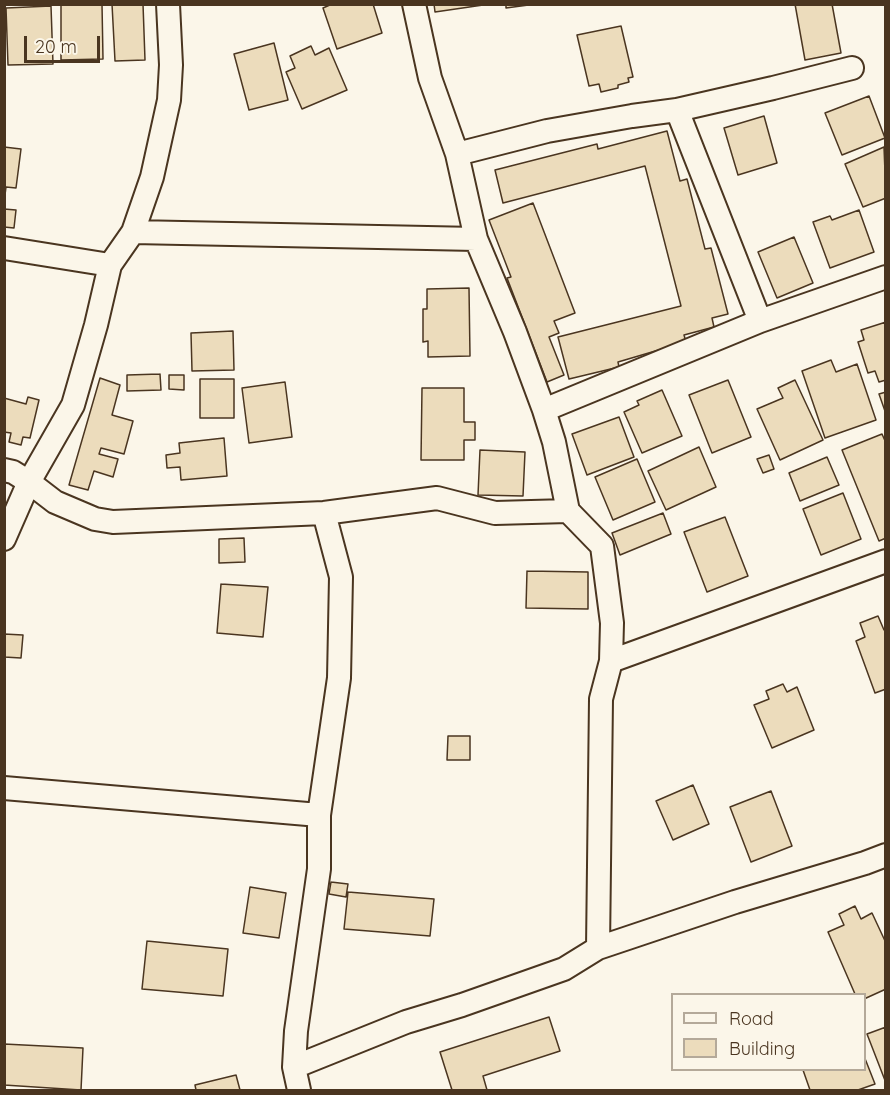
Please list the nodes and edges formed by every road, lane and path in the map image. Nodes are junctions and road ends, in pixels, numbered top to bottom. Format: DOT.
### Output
graph roads {
  1 [pos="168,4"];
  2 [pos="414,4"];
  3 [pos="852,68"];
  4 [pos="677,110"];
  5 [pos="457,154"];
  6 [pos="133,232"];
  7 [pos="476,239"];
  8 [pos="4,248"];
  9 [pos="110,265"];
  10 [pos="885,277"];
  11 [pos="760,321"];
  12 [pos="544,410"];
  13 [pos="4,470"];
  14 [pos="29,482"];
  15 [pos="568,510"];
  16 [pos="324,513"];
  17 [pos="4,539"];
  18 [pos="885,561"];
  19 [pos="611,661"];
  20 [pos="4,788"];
  21 [pos="319,815"];
  22 [pos="885,855"];
  23 [pos="598,948"];
  24 [pos="294,1067"];
  25 [pos="298,1090"];
  1 -- 6 [label="street"];
  2 -- 5 [label="street"];
  3 -- 4 [label="street"];
  4 -- 5 [label="street"];
  4 -- 11 [label="street"];
  5 -- 7 [label="street"];
  6 -- 7 [label="street"];
  6 -- 9 [label="street"];
  7 -- 12 [label="street"];
  8 -- 9 [label="street"];
  9 -- 14 [label="street"];
  10 -- 11 [label="street"];
  11 -- 12 [label="street"];
  12 -- 15 [label="street"];
  13 -- 14 [label="street"];
  14 -- 16 [label="street"];
  14 -- 17 [label="street"];
  15 -- 16 [label="street"];
  15 -- 19 [label="street"];
  16 -- 21 [label="street"];
  18 -- 19 [label="street"];
  19 -- 23 [label="street"];
  20 -- 21 [label="street"];
  21 -- 24 [label="street"];
  22 -- 23 [label="street"];
  23 -- 24 [label="street"];
  24 -- 25 [label="street"];
}
